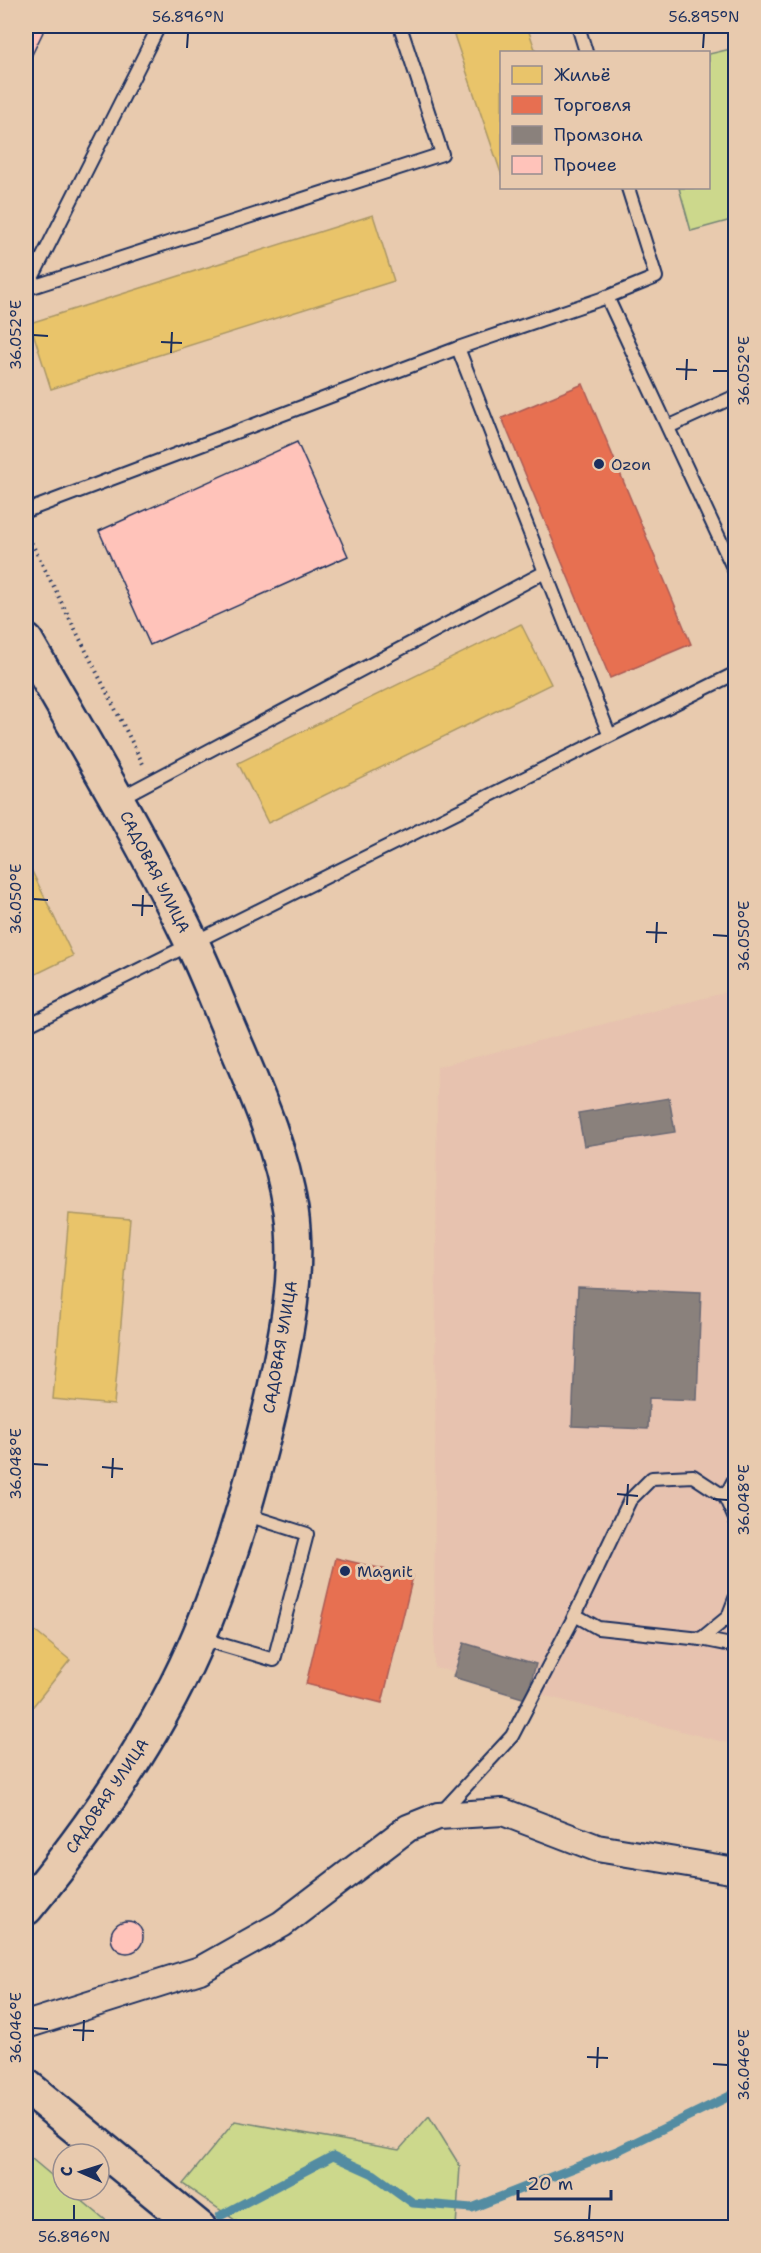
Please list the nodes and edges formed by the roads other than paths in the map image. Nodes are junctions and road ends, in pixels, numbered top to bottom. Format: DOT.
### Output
graph roads {
  1 [pos="159,26"];
  2 [pos="400,26"];
  3 [pos="578,26"];
  4 [pos="586,51"];
  5 [pos="628,189"];
  6 [pos="26,289"];
  7 [pos="608,297"];
  8 [pos="458,348"];
  9 [pos="735,396"];
  10 [pos="668,427"];
  11 [pos="26,511"];
  12 [pos="544,572"];
  13 [pos="735,574"];
  14 [pos="26,641"];
  15 [pos="735,673"];
  16 [pos="609,734"];
  17 [pos="118,799"];
  18 [pos="192,942"];
  19 [pos="26,1026"];
  20 [pos="735,1476"];
  21 [pos="725,1497"];
  22 [pos="244,1514"];
  23 [pos="735,1521"];
  24 [pos="735,1596"];
  25 [pos="575,1615"];
  26 [pos="198,1637"];
  27 [pos="701,1639"];
  28 [pos="735,1646"];
  29 [pos="438,1816"];
  30 [pos="735,1871"];
  31 [pos="26,1908"];
  32 [pos="26,2025"];
  33 [pos="26,2086"];
  34 [pos="199,2228"];
  1 -- 6 [label="lane"];
  2 -- 6 [label="lane"];
  3 -- 4 [label="lane"];
  5 -- 7 [label="lane"];
  7 -- 8 [label="lane"];
  7 -- 10 [label="lane"];
  8 -- 11 [label="lane"];
  8 -- 12 [label="lane"];
  9 -- 10 [label="lane"];
  10 -- 13 [label="lane"];
  12 -- 16 [label="lane"];
  12 -- 17 [label="lane"];
  14 -- 17 [label="street, САДОВАЯ УЛИЦА"];
  15 -- 16 [label="lane"];
  16 -- 18 [label="lane"];
  17 -- 18 [label="street, САДОВАЯ УЛИЦА"];
  18 -- 19 [label="lane"];
  18 -- 22 [label="street, САДОВАЯ УЛИЦА"];
  20 -- 21 [label="lane"];
  21 -- 23 [label="lane"];
  21 -- 25 [label="lane"];
  22 -- 26 [label="street, САДОВАЯ УЛИЦА"];
  22 -- 26 [label="lane"];
  24 -- 27 [label="lane"];
  25 -- 27 [label="lane"];
  25 -- 29 [label="lane"];
  26 -- 31 [label="street, САДОВАЯ УЛИЦА"];
  27 -- 28 [label="lane"];
  29 -- 30 [label="street"];
  29 -- 32 [label="street"];
  33 -- 34 [label="street"];
}
